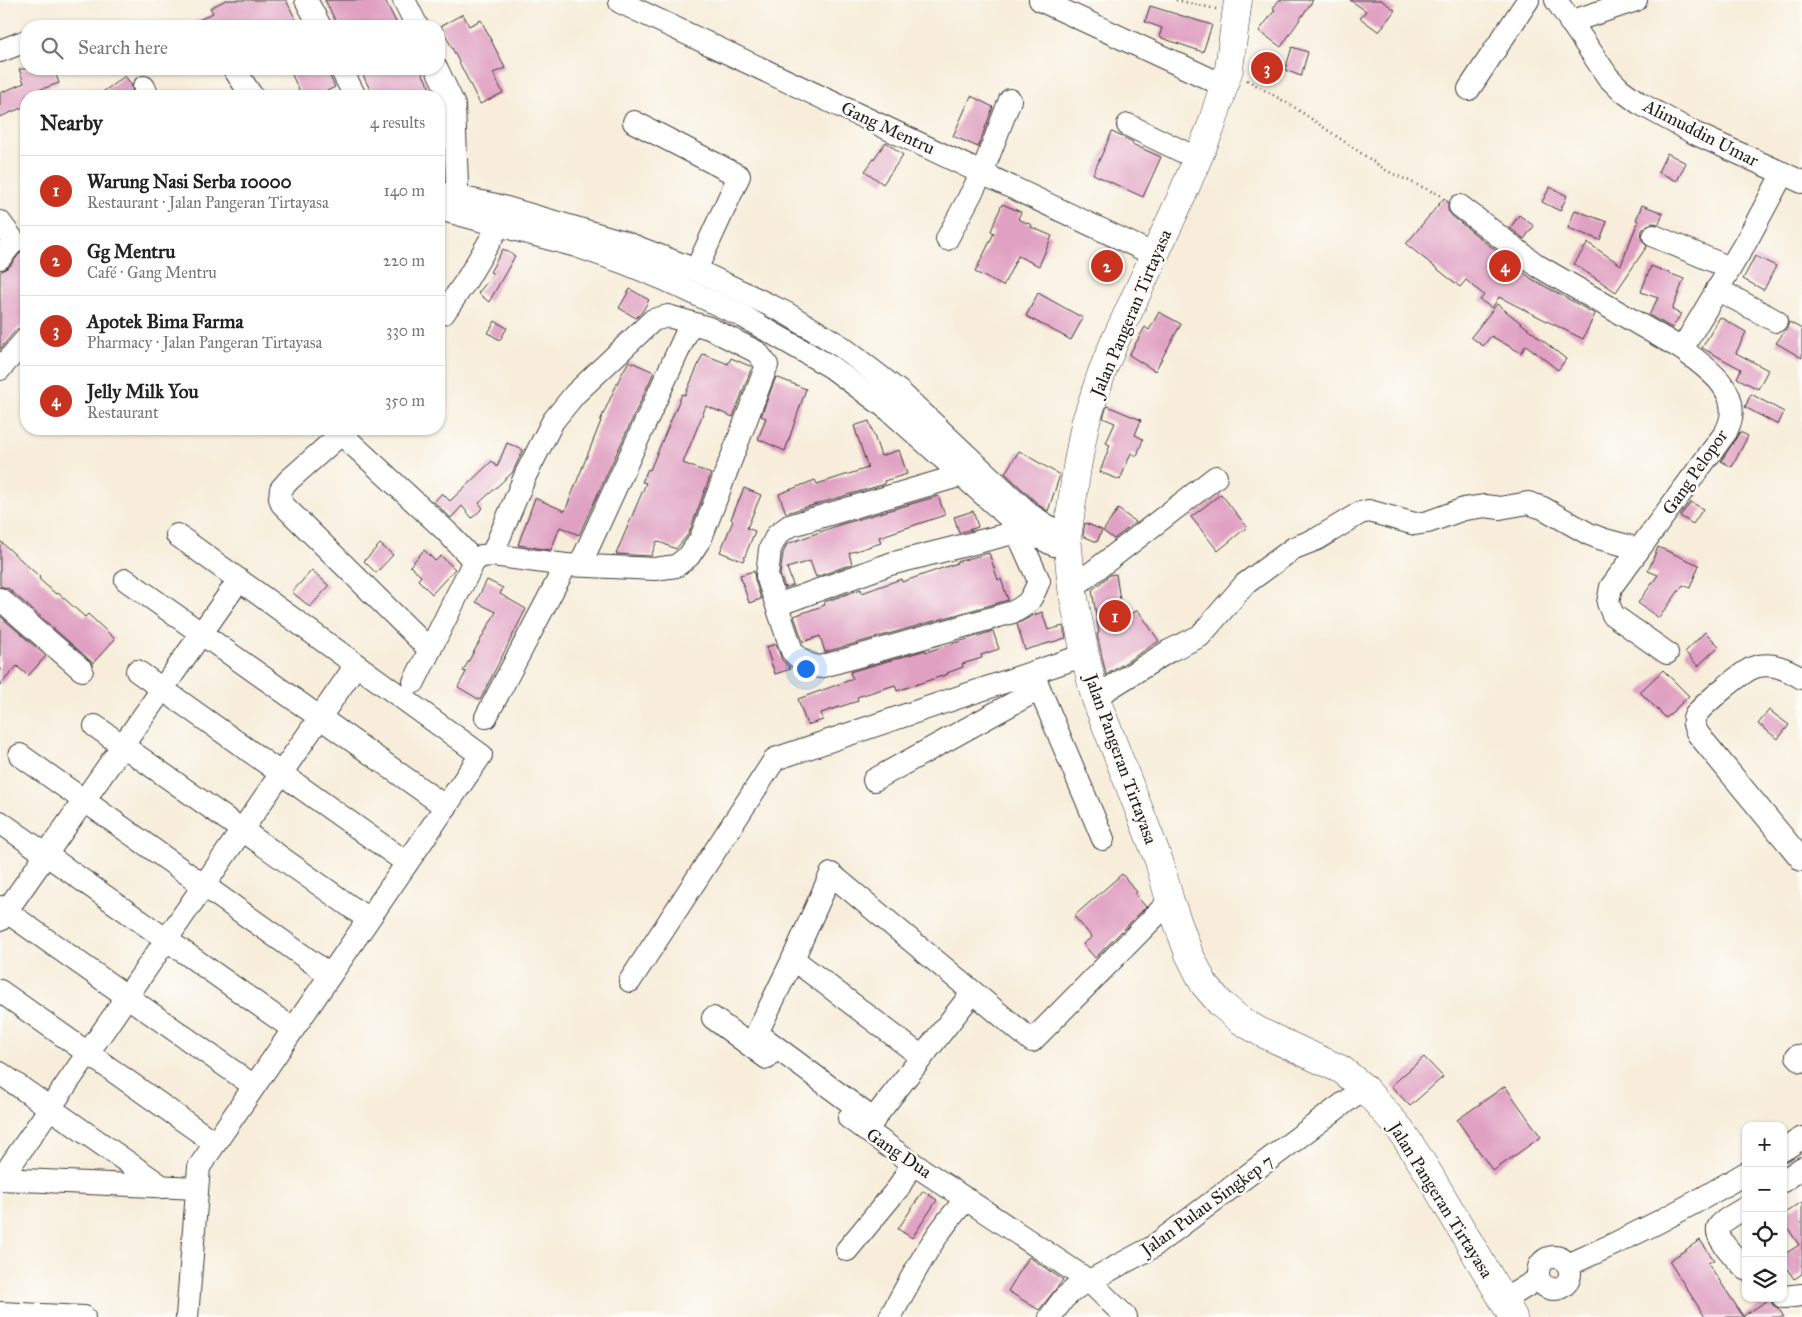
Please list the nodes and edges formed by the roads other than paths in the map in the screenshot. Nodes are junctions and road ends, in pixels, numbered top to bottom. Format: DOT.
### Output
graph roads {
  1 [pos="306,0"];
  2 [pos="404,0"];
  3 [pos="1040,0"];
  4 [pos="1528,0"];
  5 [pos="1556,0"];
  6 [pos="1636,0"];
  7 [pos="620,2"];
  8 [pos="1227,4"];
  9 [pos="317,20"];
  10 [pos="414,20"];
  11 [pos="1570,22"];
  12 [pos="20,43"];
  13 [pos="0,51"];
  14 [pos="238,75"];
  15 [pos="345,75"];
  16 [pos="440,75"];
  17 [pos="1227,77"];
  18 [pos="1469,89"];
  19 [pos="248,90"];
  20 [pos="352,90"];
  21 [pos="1010,100"];
  22 [pos="634,122"];
  23 [pos="1128,125"];
  24 [pos="1198,159"];
  25 [pos="982,173"];
  26 [pos="1792,178"];
  27 [pos="448,203"];
  28 [pos="1460,206"];
  29 [pos="496,214"];
  30 [pos="0,222"];
  31 [pos="1654,236"];
  32 [pos="947,239"];
  33 [pos="14,240"];
  34 [pos="1155,255"];
  35 [pos="0,258"];
  36 [pos="1730,268"];
  37 [pos="696,270"];
  38 [pos="727,284"];
  39 [pos="1717,289"];
  40 [pos="768,303"];
  41 [pos="718,305"];
  42 [pos="445,312"];
  43 [pos="1776,321"];
  44 [pos="757,324"];
  45 [pos="700,325"];
  46 [pos="20,346"];
  47 [pos="1682,349"];
  48 [pos="0,369"];
  49 [pos="891,385"];
  50 [pos="878,403"];
  51 [pos="335,435"];
  52 [pos="343,435"];
  53 [pos="969,470"];
  54 [pos="1216,477"];
  55 [pos="1024,526"];
  56 [pos="177,535"];
  57 [pos="1068,545"];
  58 [pos="1637,552"];
  59 [pos="483,558"];
  60 [pos="573,565"];
  61 [pos="126,580"];
  62 [pos="239,580"];
  63 [pos="1072,588"];
  64 [pos="0,599"];
  65 [pos="777,605"];
  66 [pos="202,633"];
  67 [pos="430,650"];
  68 [pos="1667,653"];
  69 [pos="1085,655"];
  70 [pos="356,665"];
  71 [pos="82,670"];
  72 [pos="137,671"];
  73 [pos="1802,678"];
  74 [pos="1036,681"];
  75 [pos="414,682"];
  76 [pos="163,689"];
  77 [pos="1095,698"];
  78 [pos="320,717"];
  79 [pos="486,717"];
  80 [pos="95,726"];
  81 [pos="122,746"];
  82 [pos="20,755"];
  83 [pos="281,773"];
  84 [pos="874,780"];
  85 [pos="84,801"];
  86 [pos="446,806"];
  87 [pos="0,822"];
  88 [pos="242,830"];
  89 [pos="1103,839"];
  90 [pos="46,854"];
  91 [pos="1802,860"];
  92 [pos="407,863"];
  93 [pos="204,885"];
  94 [pos="1170,901"];
  95 [pos="2,913"];
  96 [pos="368,919"];
  97 [pos="166,939"];
  98 [pos="793,959"];
  99 [pos="330,975"];
  100 [pos="630,981"];
  101 [pos="0,991"];
  102 [pos="973,992"];
  103 [pos="127,996"];
  104 [pos="714,1018"];
  105 [pos="293,1029"];
  106 [pos="87,1053"];
  107 [pos="922,1057"];
  108 [pos="0,1073"];
  109 [pos="254,1086"];
  110 [pos="1364,1088"];
  111 [pos="50,1108"];
  112 [pos="870,1125"];
  113 [pos="1802,1138"];
  114 [pos="215,1143"];
  115 [pos="1787,1147"];
  116 [pos="912,1163"];
  117 [pos="1802,1168"];
  118 [pos="1742,1175"];
  119 [pos="0,1179"];
  120 [pos="1787,1179"];
  121 [pos="163,1187"];
  122 [pos="197,1188"];
  123 [pos="967,1200"];
  124 [pos="1742,1211"];
  125 [pos="847,1250"];
  126 [pos="1742,1264"];
  127 [pos="1089,1281"];
  128 [pos="1802,1295"];
  129 [pos="1787,1297"];
  130 [pos="1508,1308"];
  131 [pos="0,1313"];
  132 [pos="84,1317"];
  133 [pos="187,1317"];
  134 [pos="890,1317"];
  135 [pos="1050,1317"];
  136 [pos="1126,1317"];
  1 -- 9 [label="street"];
  2 -- 10 [label="street"];
  3 -- 17 [label="street"];
  4 -- 18 [label="street"];
  5 -- 11 [label="street, Alimuddin Umar"];
  6 -- 11 [label="street"];
  7 -- 25 [label="street, Gang Mentru"];
  8 -- 17 [label="main road, Jalan Pangeran Tirtayasa"];
  11 -- 26 [label="street, Alimuddin Umar"];
  12 -- 13 [label="street"];
  14 -- 19 [label="street"];
  15 -- 20 [label="street"];
  16 -- 27 [label="street"];
  17 -- 24 [label="main road, Jalan Pangeran Tirtayasa"];
  21 -- 25 [label="street"];
  22 -- 37 [label="street"];
  23 -- 24 [label="street"];
  24 -- 34 [label="main road, Jalan Pangeran Tirtayasa"];
  25 -- 32 [label="street"];
  25 -- 34 [label="street, Gang Mentru"];
  26 -- 36 [label="street"];
  27 -- 29 [label="street"];
  28 -- 47 [label="street, Gang Pelopor"];
  29 -- 37 [label="street"];
  29 -- 41 [label="street"];
  29 -- 42 [label="street"];
  30 -- 33 [label="street"];
  31 -- 36 [label="street"];
  33 -- 35 [label="street"];
  34 -- 57 [label="main road, Jalan Pangeran Tirtayasa"];
  36 -- 39 [label="street"];
  37 -- 38 [label="street"];
  38 -- 40 [label="street"];
  38 -- 41 [label="street"];
  39 -- 43 [label="street"];
  39 -- 47 [label="street"];
  40 -- 44 [label="street"];
  40 -- 49 [label="street"];
  41 -- 44 [label="street"];
  41 -- 45 [label="street"];
  44 -- 50 [label="street"];
  45 -- 59 [label="street"];
  45 -- 60 [label="street"];
  45 -- 60 [label="street"];
  46 -- 48 [label="street"];
  47 -- 58 [label="street, Gang Pelopor"];
  49 -- 50 [label="street"];
  49 -- 53 [label="street"];
  50 -- 53 [label="street"];
  51 -- 67 [label="street"];
  52 -- 59 [label="street"];
  53 -- 55 [label="street"];
  53 -- 65 [label="street"];
  54 -- 63 [label="street"];
  55 -- 57 [label="street"];
  55 -- 65 [label="street"];
  55 -- 65 [label="street"];
  56 -- 62 [label="street"];
  57 -- 63 [label="main road, Jalan Pangeran Tirtayasa"];
  58 -- 68 [label="street, Gang Pelopor"];
  58 -- 77 [label="street"];
  59 -- 60 [label="street"];
  59 -- 67 [label="street"];
  60 -- 79 [label="street"];
  61 -- 66 [label="street"];
  62 -- 66 [label="street"];
  62 -- 70 [label="street"];
  63 -- 69 [label="main road, Jalan Pangeran Tirtayasa"];
  64 -- 71 [label="street"];
  66 -- 76 [label="street"];
  66 -- 78 [label="street"];
  67 -- 75 [label="street"];
  69 -- 74 [label="street"];
  69 -- 77 [label="main road, Jalan Pangeran Tirtayasa"];
  70 -- 78 [label="street"];
  70 -- 86 [label="street"];
  72 -- 76 [label="street"];
  73 -- 91 [label="street"];
  74 -- 84 [label="street"];
  74 -- 89 [label="street"];
  74 -- 100 [label="street"];
  76 -- 81 [label="street"];
  76 -- 83 [label="street"];
  77 -- 94 [label="main road, Jalan Pangeran Tirtayasa"];
  78 -- 83 [label="street"];
  78 -- 86 [label="street"];
  80 -- 81 [label="street"];
  81 -- 85 [label="street"];
  81 -- 88 [label="street"];
  82 -- 85 [label="street"];
  83 -- 88 [label="street"];
  83 -- 92 [label="street"];
  85 -- 90 [label="street"];
  85 -- 93 [label="street"];
  86 -- 92 [label="street"];
  87 -- 90 [label="street"];
  88 -- 93 [label="street"];
  88 -- 96 [label="street"];
  90 -- 95 [label="street"];
  90 -- 97 [label="street"];
  92 -- 96 [label="street"];
  93 -- 97 [label="street"];
  93 -- 99 [label="street"];
  94 -- 102 [label="street"];
  94 -- 110 [label="main road, Jalan Pangeran Tirtayasa"];
  95 -- 103 [label="street"];
  96 -- 99 [label="street"];
  97 -- 103 [label="street"];
  97 -- 105 [label="street"];
  98 -- 102 [label="street"];
  98 -- 107 [label="street"];
  98 -- 112 [label="street"];
  99 -- 105 [label="street"];
  101 -- 106 [label="street"];
  102 -- 107 [label="street"];
  103 -- 106 [label="street"];
  103 -- 109 [label="street"];
  104 -- 112 [label="street, Gang Dua"];
  105 -- 109 [label="street"];
  106 -- 111 [label="street"];
  106 -- 114 [label="street"];
  107 -- 112 [label="street"];
  108 -- 111 [label="street"];
  109 -- 114 [label="street"];
  110 -- 127 [label="street, Jalan Pulau Singkep 7"];
  110 -- 130 [label="main road, Jalan Pangeran Tirtayasa"];
  111 -- 119 [label="street"];
  111 -- 121 [label="street"];
  112 -- 116 [label="street, Gang Dua"];
  113 -- 115 [label="street"];
  114 -- 122 [label="street"];
  116 -- 123 [label="street, Gang Dua"];
  116 -- 125 [label="street"];
  117 -- 120 [label="street"];
  118 -- 130 [label="street"];
  119 -- 121 [label="street"];
  121 -- 122 [label="street"];
  122 -- 133 [label="street"];
  123 -- 127 [label="street, Gang Dua"];
  123 -- 134 [label="street"];
  124 -- 126 [label="street"];
  127 -- 135 [label="street, Jalan Pulau Singkep 7"];
  127 -- 136 [label="street, Gang Dua"];
  128 -- 129 [label="street"];
  131 -- 132 [label="street"];
}
